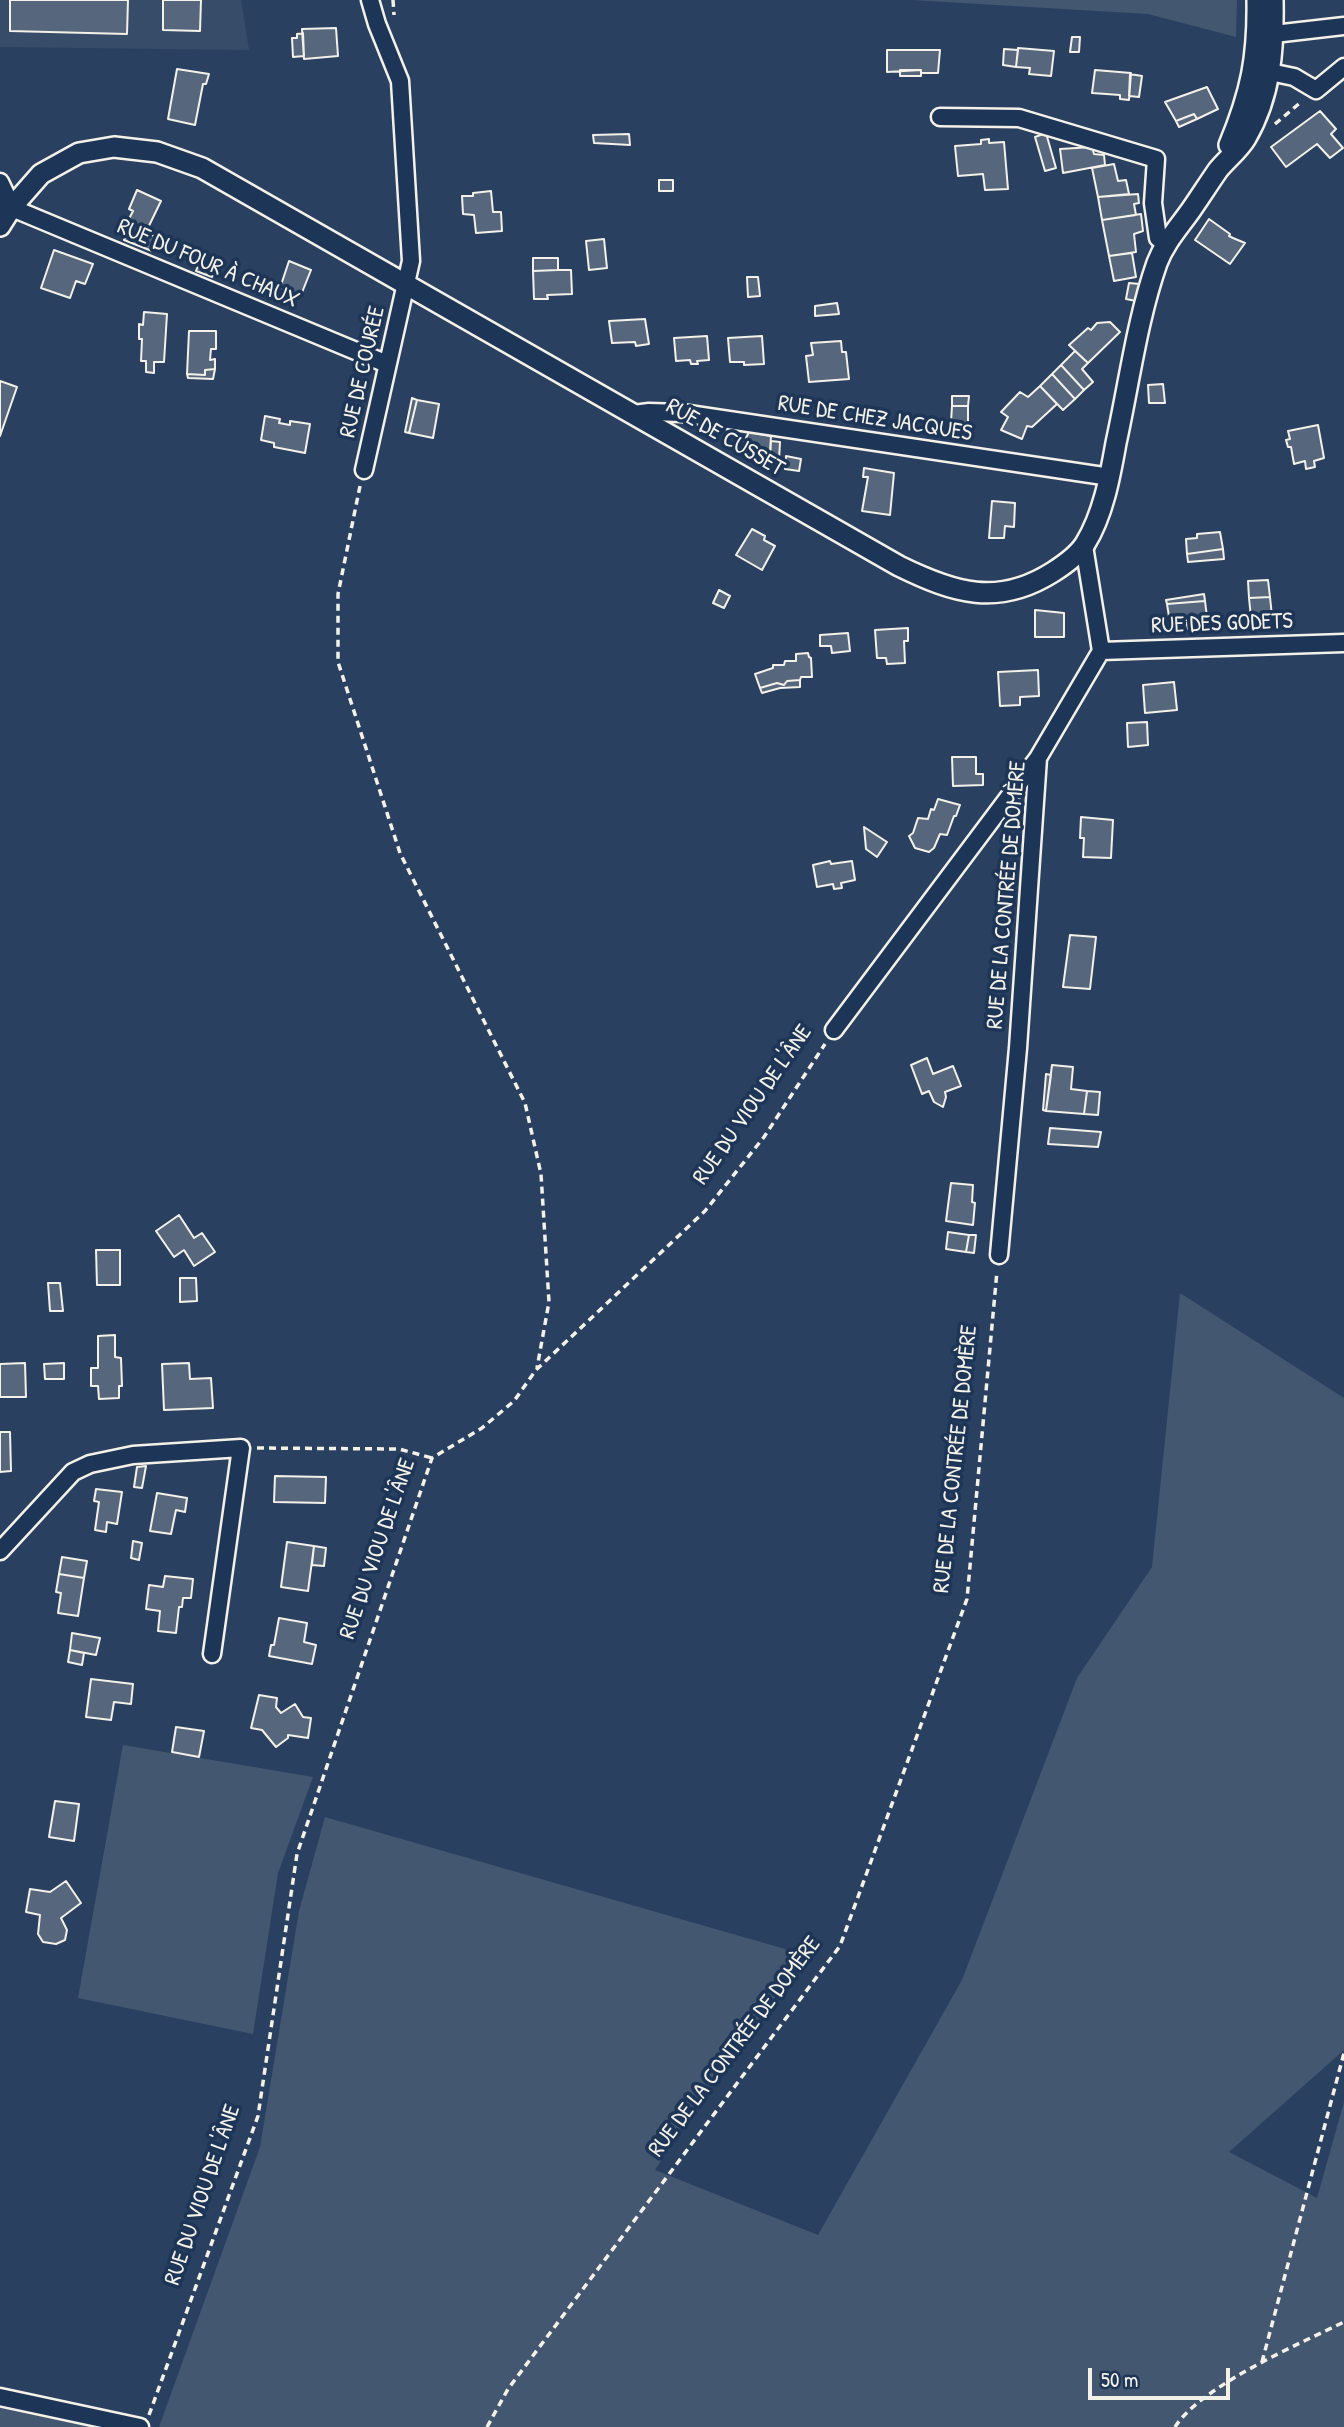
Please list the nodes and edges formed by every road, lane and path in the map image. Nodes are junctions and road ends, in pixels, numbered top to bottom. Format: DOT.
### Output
graph roads {
  1 [pos="370,0"];
  2 [pos="1257,0"];
  3 [pos="1273,0"];
  4 [pos="1344,26"];
  5 [pos="1270,41"];
  6 [pos="1344,66"];
  7 [pos="1262,70"];
  8 [pos="940,117"];
  9 [pos="0,182"];
  10 [pos="6,205"];
  11 [pos="0,226"];
  12 [pos="1165,244"];
  13 [pos="407,284"];
  14 [pos="387,364"];
  15 [pos="634,414"];
  16 [pos="364,470"];
  17 [pos="1110,477"];
  18 [pos="1084,546"];
  19 [pos="1344,643"];
  20 [pos="1101,651"];
  21 [pos="1038,758"];
  22 [pos="834,1030"];
  23 [pos="999,1255"];
  24 [pos="536,1370"];
  25 [pos="241,1448"];
  26 [pos="432,1458"];
  27 [pos="0,1552"];
  28 [pos="212,1654"];
  29 [pos="1344,2053"];
  30 [pos="1344,2322"];
  31 [pos="1262,2362"];
  32 [pos="0,2397"];
  33 [pos="143,2427"];
  34 [pos="487,2427"];
  35 [pos="1175,2427"];
  1 -- 13 [label="street, RUE DE COURÉE"];
  2 -- 5 [label="street"];
  2 -- 7 [label="street, RUE DE CUSSET"];
  3 -- 5 [label="street, RUE DE CUSSET"];
  4 -- 5 [label="street"];
  5 -- 7 [label="street, RUE DE CUSSET"];
  6 -- 7 [label="street"];
  7 -- 12 [label="street, RUE DE CUSSET"];
  8 -- 12 [label="street"];
  9 -- 10 [label="street"];
  10 -- 11 [label="street, RUE DE CUSSET"];
  10 -- 13 [label="street, RUE DE CUSSET"];
  10 -- 14 [label="street, RUE DU FOUR À CHAUX"];
  12 -- 17 [label="street, RUE DE CUSSET"];
  13 -- 14 [label="street, RUE DE COURÉE"];
  13 -- 15 [label="street, RUE DE CUSSET"];
  14 -- 16 [label="street, RUE DE COURÉE"];
  15 -- 17 [label="street, RUE DE CHEZ JACQUES"];
  15 -- 18 [label="street, RUE DE CUSSET"];
  16 -- 24 [label="path"];
  17 -- 18 [label="street, RUE DE CUSSET"];
  18 -- 20 [label="street"];
  19 -- 20 [label="street, RUE DES GODETS"];
  20 -- 21 [label="street, RUE DE LA CONTRÉE DE DOMÈRE"];
  21 -- 22 [label="street, RUE DU VIOU DE L'ÂNE"];
  21 -- 23 [label="street, RUE DE LA CONTRÉE DE DOMÈRE"];
  22 -- 24 [label="path, RUE DU VIOU DE L'ÂNE"];
  23 -- 34 [label="path, RUE DE LA CONTRÉE DE DOMÈRE"];
  24 -- 26 [label="path, RUE DU VIOU DE L'ÂNE"];
  25 -- 26 [label="path"];
  25 -- 27 [label="street"];
  25 -- 28 [label="street"];
  26 -- 33 [label="path, RUE DU VIOU DE L'ÂNE"];
  29 -- 31 [label="path"];
  30 -- 31 [label="path"];
  31 -- 35 [label="path"];
  32 -- 33 [label="street"];
}
